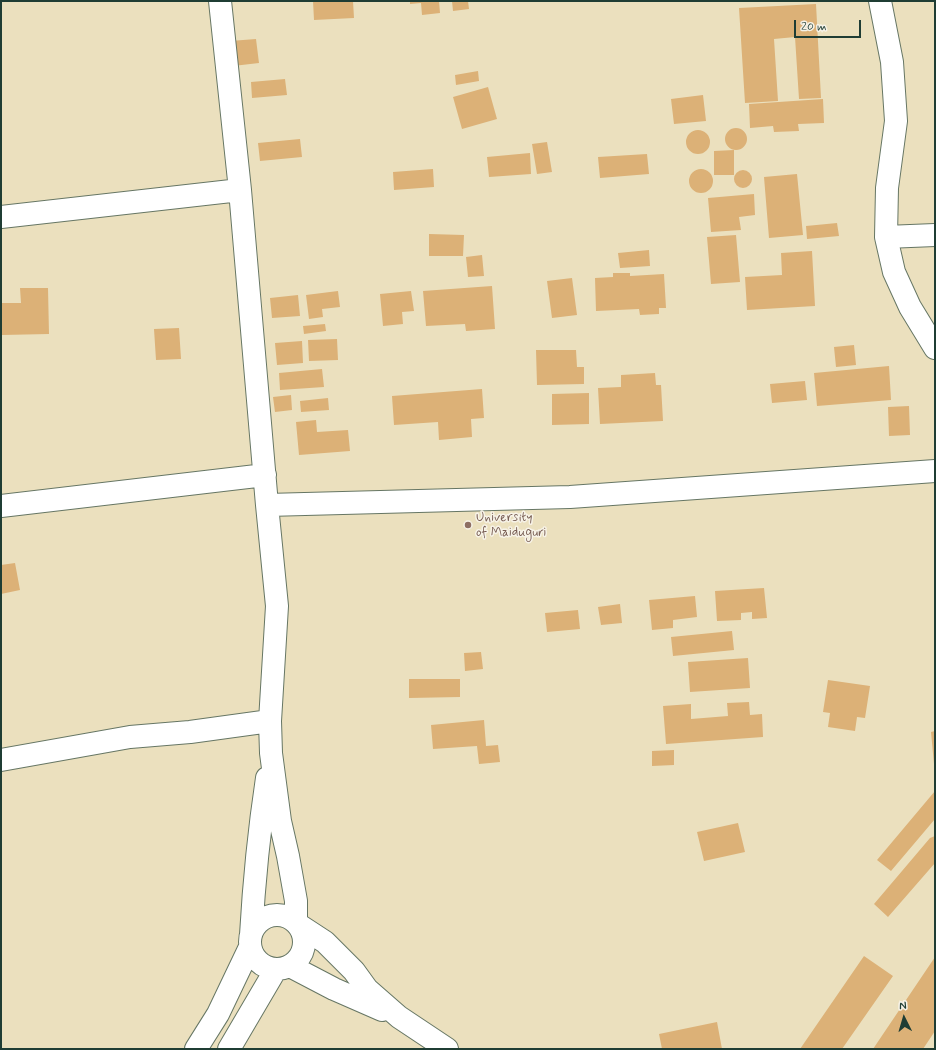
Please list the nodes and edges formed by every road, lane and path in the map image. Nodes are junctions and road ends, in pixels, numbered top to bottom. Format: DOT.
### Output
graph roads {
  1 [pos="220,1"];
  2 [pos="880,1"];
  3 [pos="240,190"];
  4 [pos="1,217"];
  5 [pos="935,235"];
  6 [pos="886,237"];
  7 [pos="935,348"];
  8 [pos="935,471"];
  9 [pos="265,475"];
  10 [pos="267,505"];
  11 [pos="1,506"];
  12 [pos="270,721"];
  13 [pos="271,754"];
  14 [pos="1,760"];
  15 [pos="298,924"];
  16 [pos="250,941"];
  17 [pos="283,967"];
  18 [pos="399,1017"];
  19 [pos="196,1049"];
  20 [pos="229,1049"];
  21 [pos="447,1049"];
  1 -- 3 [label="street"];
  2 -- 6 [label="street"];
  3 -- 4 [label="street"];
  3 -- 9 [label="street"];
  5 -- 6 [label="street"];
  6 -- 7 [label="street"];
  8 -- 10 [label="street"];
  9 -- 10 [label="street"];
  9 -- 11 [label="street"];
  10 -- 12 [label="street"];
  12 -- 13 [label="street"];
  12 -- 14 [label="street"];
  13 -- 15 [label="street"];
  13 -- 16 [label="street"];
  15 -- 16 [label="street"];
  15 -- 17 [label="street"];
  15 -- 18 [label="street"];
  16 -- 17 [label="street"];
  16 -- 19 [label="street"];
  17 -- 18 [label="street"];
  17 -- 20 [label="street"];
  18 -- 21 [label="street"];
}
